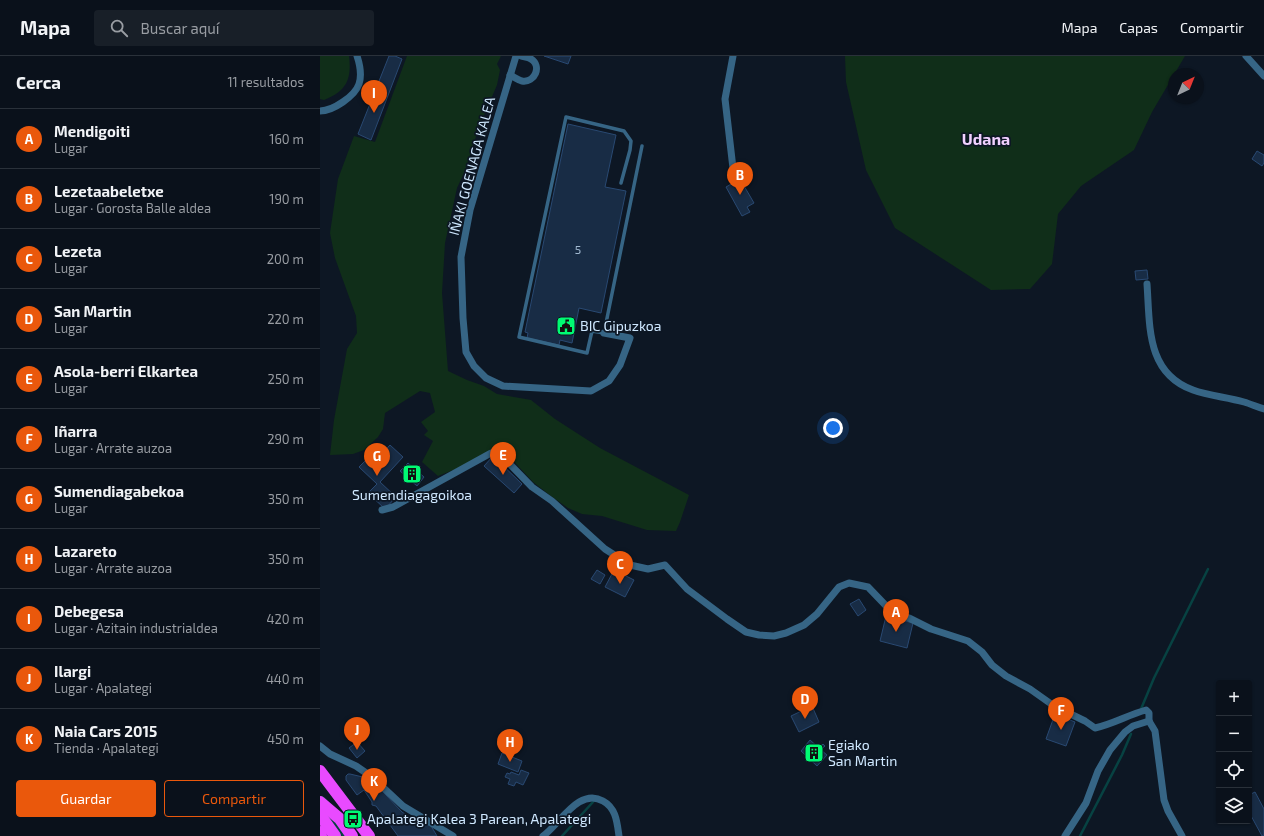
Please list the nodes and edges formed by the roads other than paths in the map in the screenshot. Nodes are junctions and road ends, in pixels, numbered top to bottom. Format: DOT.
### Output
graph roads {
  1 [pos="357,56"];
  2 [pos="516,56"];
  3 [pos="521,56"];
  4 [pos="733,56"];
  5 [pos="1246,56"];
  6 [pos="510,75"];
  7 [pos="1264,76"];
  8 [pos="320,111"];
  9 [pos="642,146"];
  10 [pos="734,177"];
  11 [pos="621,183"];
  12 [pos="1147,284"];
  13 [pos="604,333"];
  14 [pos="1264,409"];
  15 [pos="382,510"];
  16 [pos="1149,721"];
  17 [pos="320,746"];
  18 [pos="320,771"];
  19 [pos="320,802"];
  20 [pos="320,816"];
  21 [pos="320,832"];
  22 [pos="450,834"];
  23 [pos="321,836"];
  24 [pos="335,836"];
  25 [pos="352,836"];
  26 [pos="369,836"];
  27 [pos="544,836"];
  28 [pos="618,836"];
  29 [pos="1065,836"];
  30 [pos="1182,836"];
  1 -- 8 [label="street"];
  2 -- 6 [label="street, IÑAKI GOENAGA KALEA"];
  3 -- 6 [label="street"];
  4 -- 10 [label="street"];
  5 -- 7 [label="street"];
  6 -- 13 [label="street, IÑAKI GOENAGA KALEA"];
  9 -- 13 [label="lane"];
  11 -- 13 [label="lane"];
  12 -- 14 [label="street"];
  15 -- 16 [label="street"];
  16 -- 29 [label="street"];
  16 -- 30 [label="street"];
  17 -- 22 [label="street"];
  18 -- 26 [label="highway"];
  19 -- 25 [label="highway"];
  20 -- 24 [label="highway"];
  21 -- 23 [label="highway"];
  27 -- 28 [label="street"];
}
